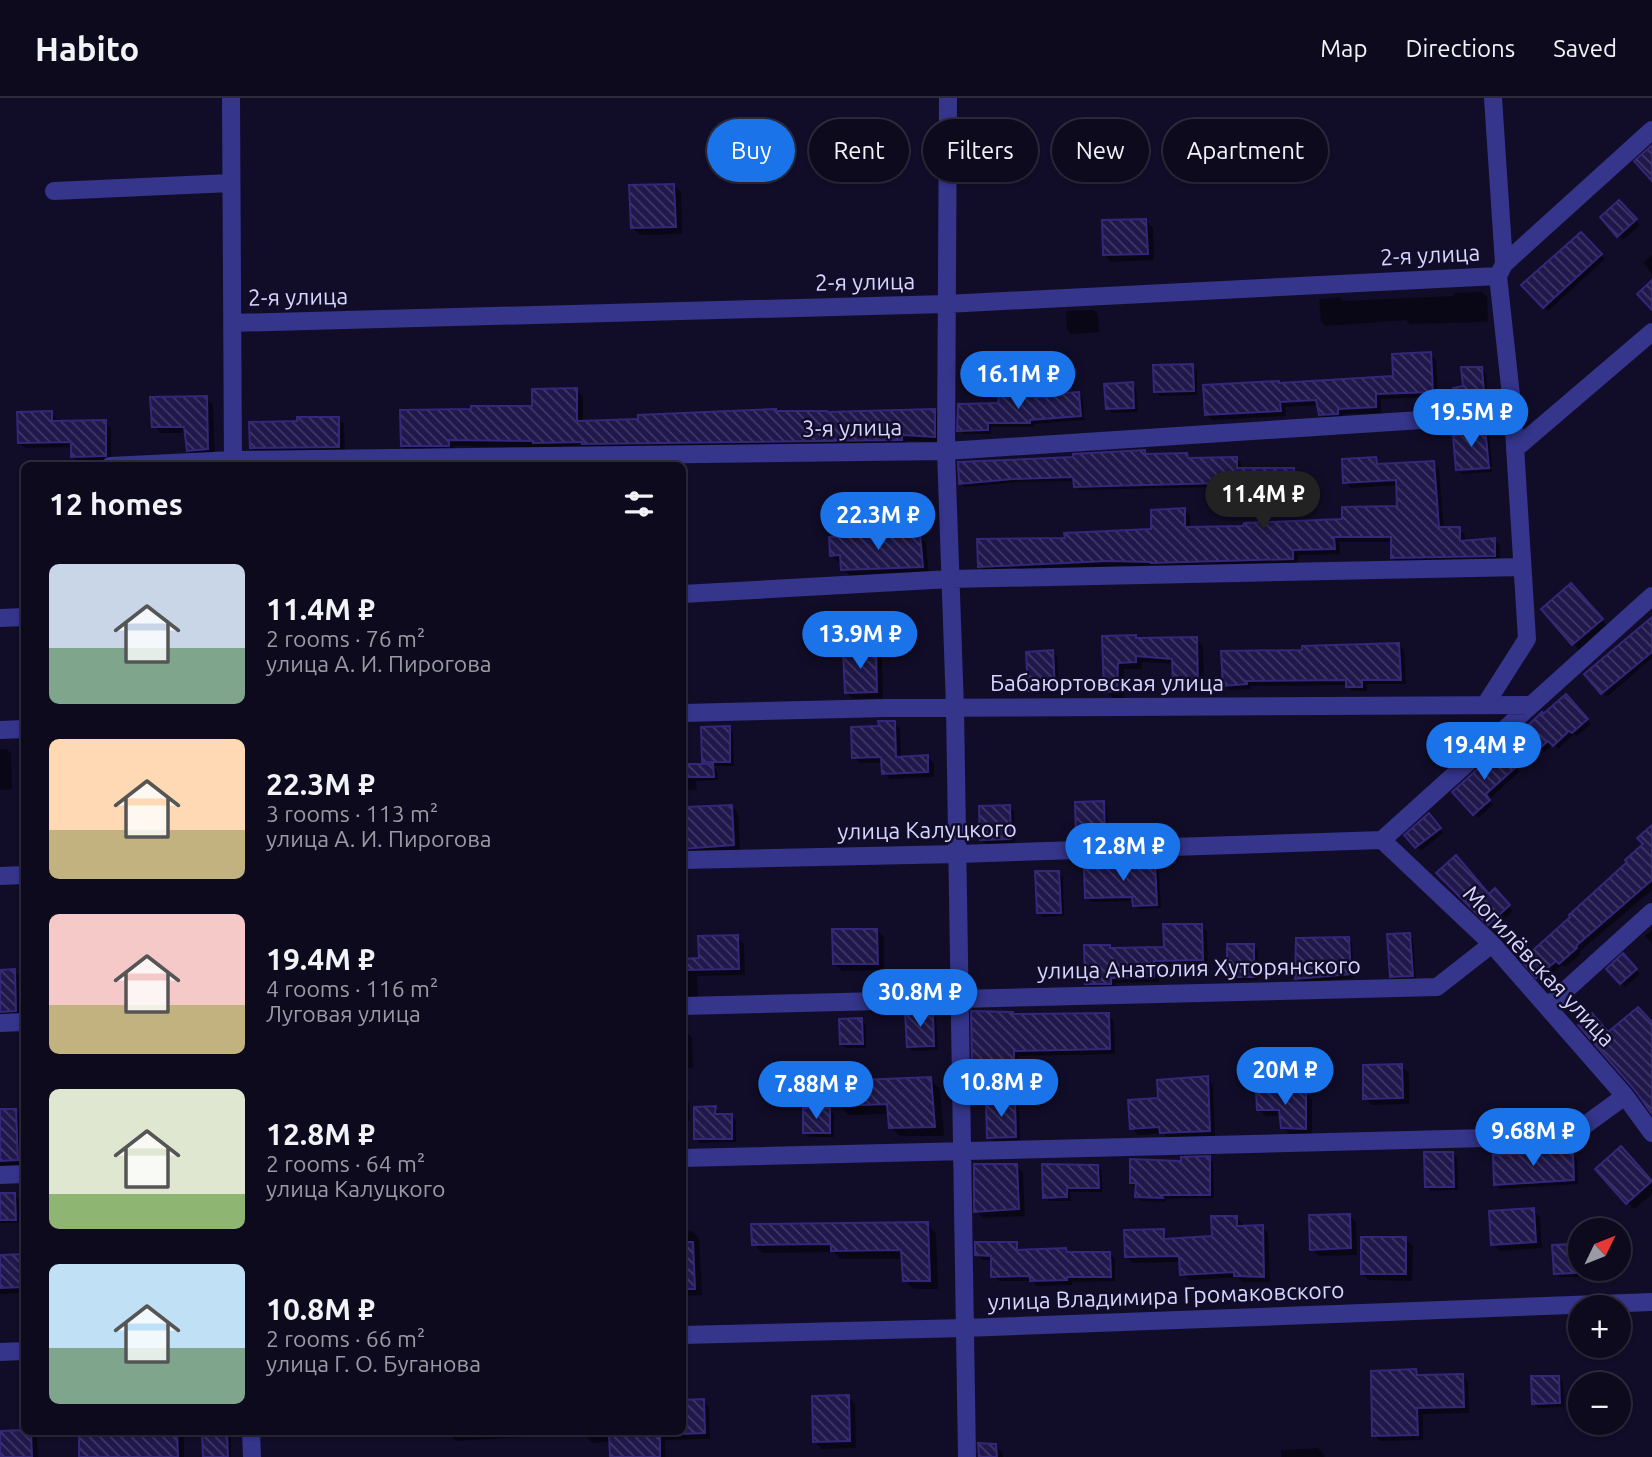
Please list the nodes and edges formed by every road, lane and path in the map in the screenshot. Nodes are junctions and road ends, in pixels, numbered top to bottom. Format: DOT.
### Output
graph roads {
  1 [pos="231,98"];
  2 [pos="947,98"];
  3 [pos="1493,98"];
  4 [pos="1652,130"];
  5 [pos="231,183"];
  6 [pos="54,191"];
  7 [pos="1501,270"];
  8 [pos="946,304"];
  9 [pos="232,323"];
  10 [pos="1652,332"];
  11 [pos="1513,414"];
  12 [pos="1515,449"];
  13 [pos="946,451"];
  14 [pos="233,462"];
  15 [pos="292,462"];
  16 [pos="1522,567"];
  17 [pos="951,579"];
  18 [pos="686,594"];
  19 [pos="1652,596"];
  20 [pos="21,617"];
  21 [pos="0,618"];
  22 [pos="1485,705"];
  23 [pos="1531,705"];
  24 [pos="955,708"];
  25 [pos="686,713"];
  26 [pos="21,729"];
  27 [pos="0,730"];
  28 [pos="1382,840"];
  29 [pos="958,854"];
  30 [pos="686,860"];
  31 [pos="21,875"];
  32 [pos="0,876"];
  33 [pos="1652,912"];
  34 [pos="1492,944"];
  35 [pos="959,999"];
  36 [pos="686,1006"];
  37 [pos="1547,1007"];
  38 [pos="21,1022"];
  39 [pos="0,1023"];
  40 [pos="1625,1096"];
  41 [pos="1652,1133"];
  42 [pos="961,1151"];
  43 [pos="686,1158"];
  44 [pos="21,1174"];
  45 [pos="0,1175"];
  46 [pos="1652,1302"];
  47 [pos="965,1328"];
  48 [pos="686,1335"];
  49 [pos="21,1351"];
  50 [pos="0,1352"];
  51 [pos="251,1435"];
  52 [pos="252,1457"];
  53 [pos="967,1457"];
  1 -- 5 [label="street"];
  2 -- 8 [label="street"];
  3 -- 7 [label="street"];
  4 -- 7 [label="street"];
  5 -- 6 [label="street"];
  5 -- 9 [label="street"];
  7 -- 8 [label="street, 2-я улица"];
  7 -- 11 [label="street"];
  8 -- 9 [label="street, 2-я улица"];
  8 -- 13 [label="street"];
  9 -- 14 [label="street"];
  10 -- 12 [label="street"];
  11 -- 12 [label="street"];
  11 -- 13 [label="street, 3-я улица"];
  12 -- 16 [label="street"];
  13 -- 15 [label="street, 3-я улица"];
  13 -- 17 [label="street"];
  16 -- 17 [label="street"];
  16 -- 22 [label="street"];
  17 -- 18 [label="street"];
  17 -- 24 [label="street"];
  19 -- 23 [label="street"];
  20 -- 21 [label="street"];
  22 -- 23 [label="street, Бабаюртовская улица"];
  22 -- 24 [label="street, Бабаюртовская улица"];
  23 -- 28 [label="street"];
  24 -- 25 [label="street, Бабаюртовская улица"];
  24 -- 29 [label="street"];
  26 -- 27 [label="street"];
  28 -- 29 [label="street, улица Калуцкого"];
  28 -- 34 [label="street, Могилёвская улица"];
  29 -- 30 [label="street, улица Калуцкого"];
  29 -- 35 [label="street"];
  31 -- 32 [label="street"];
  33 -- 37 [label="street"];
  34 -- 35 [label="street, улица Анатолия Хуторянского"];
  34 -- 37 [label="street, Могилёвская улица"];
  35 -- 36 [label="street, улица Анатолия Хуторянского"];
  35 -- 42 [label="street"];
  37 -- 40 [label="street, Могилёвская улица"];
  38 -- 39 [label="street"];
  40 -- 41 [label="street, Могилёвская улица"];
  40 -- 42 [label="street"];
  42 -- 43 [label="street"];
  42 -- 47 [label="street"];
  44 -- 45 [label="street"];
  46 -- 47 [label="street, улица Владимира Громаковского"];
  47 -- 48 [label="street, улица Владимира Громаковского"];
  47 -- 53 [label="street"];
  49 -- 50 [label="street"];
  51 -- 52 [label="street"];
}
